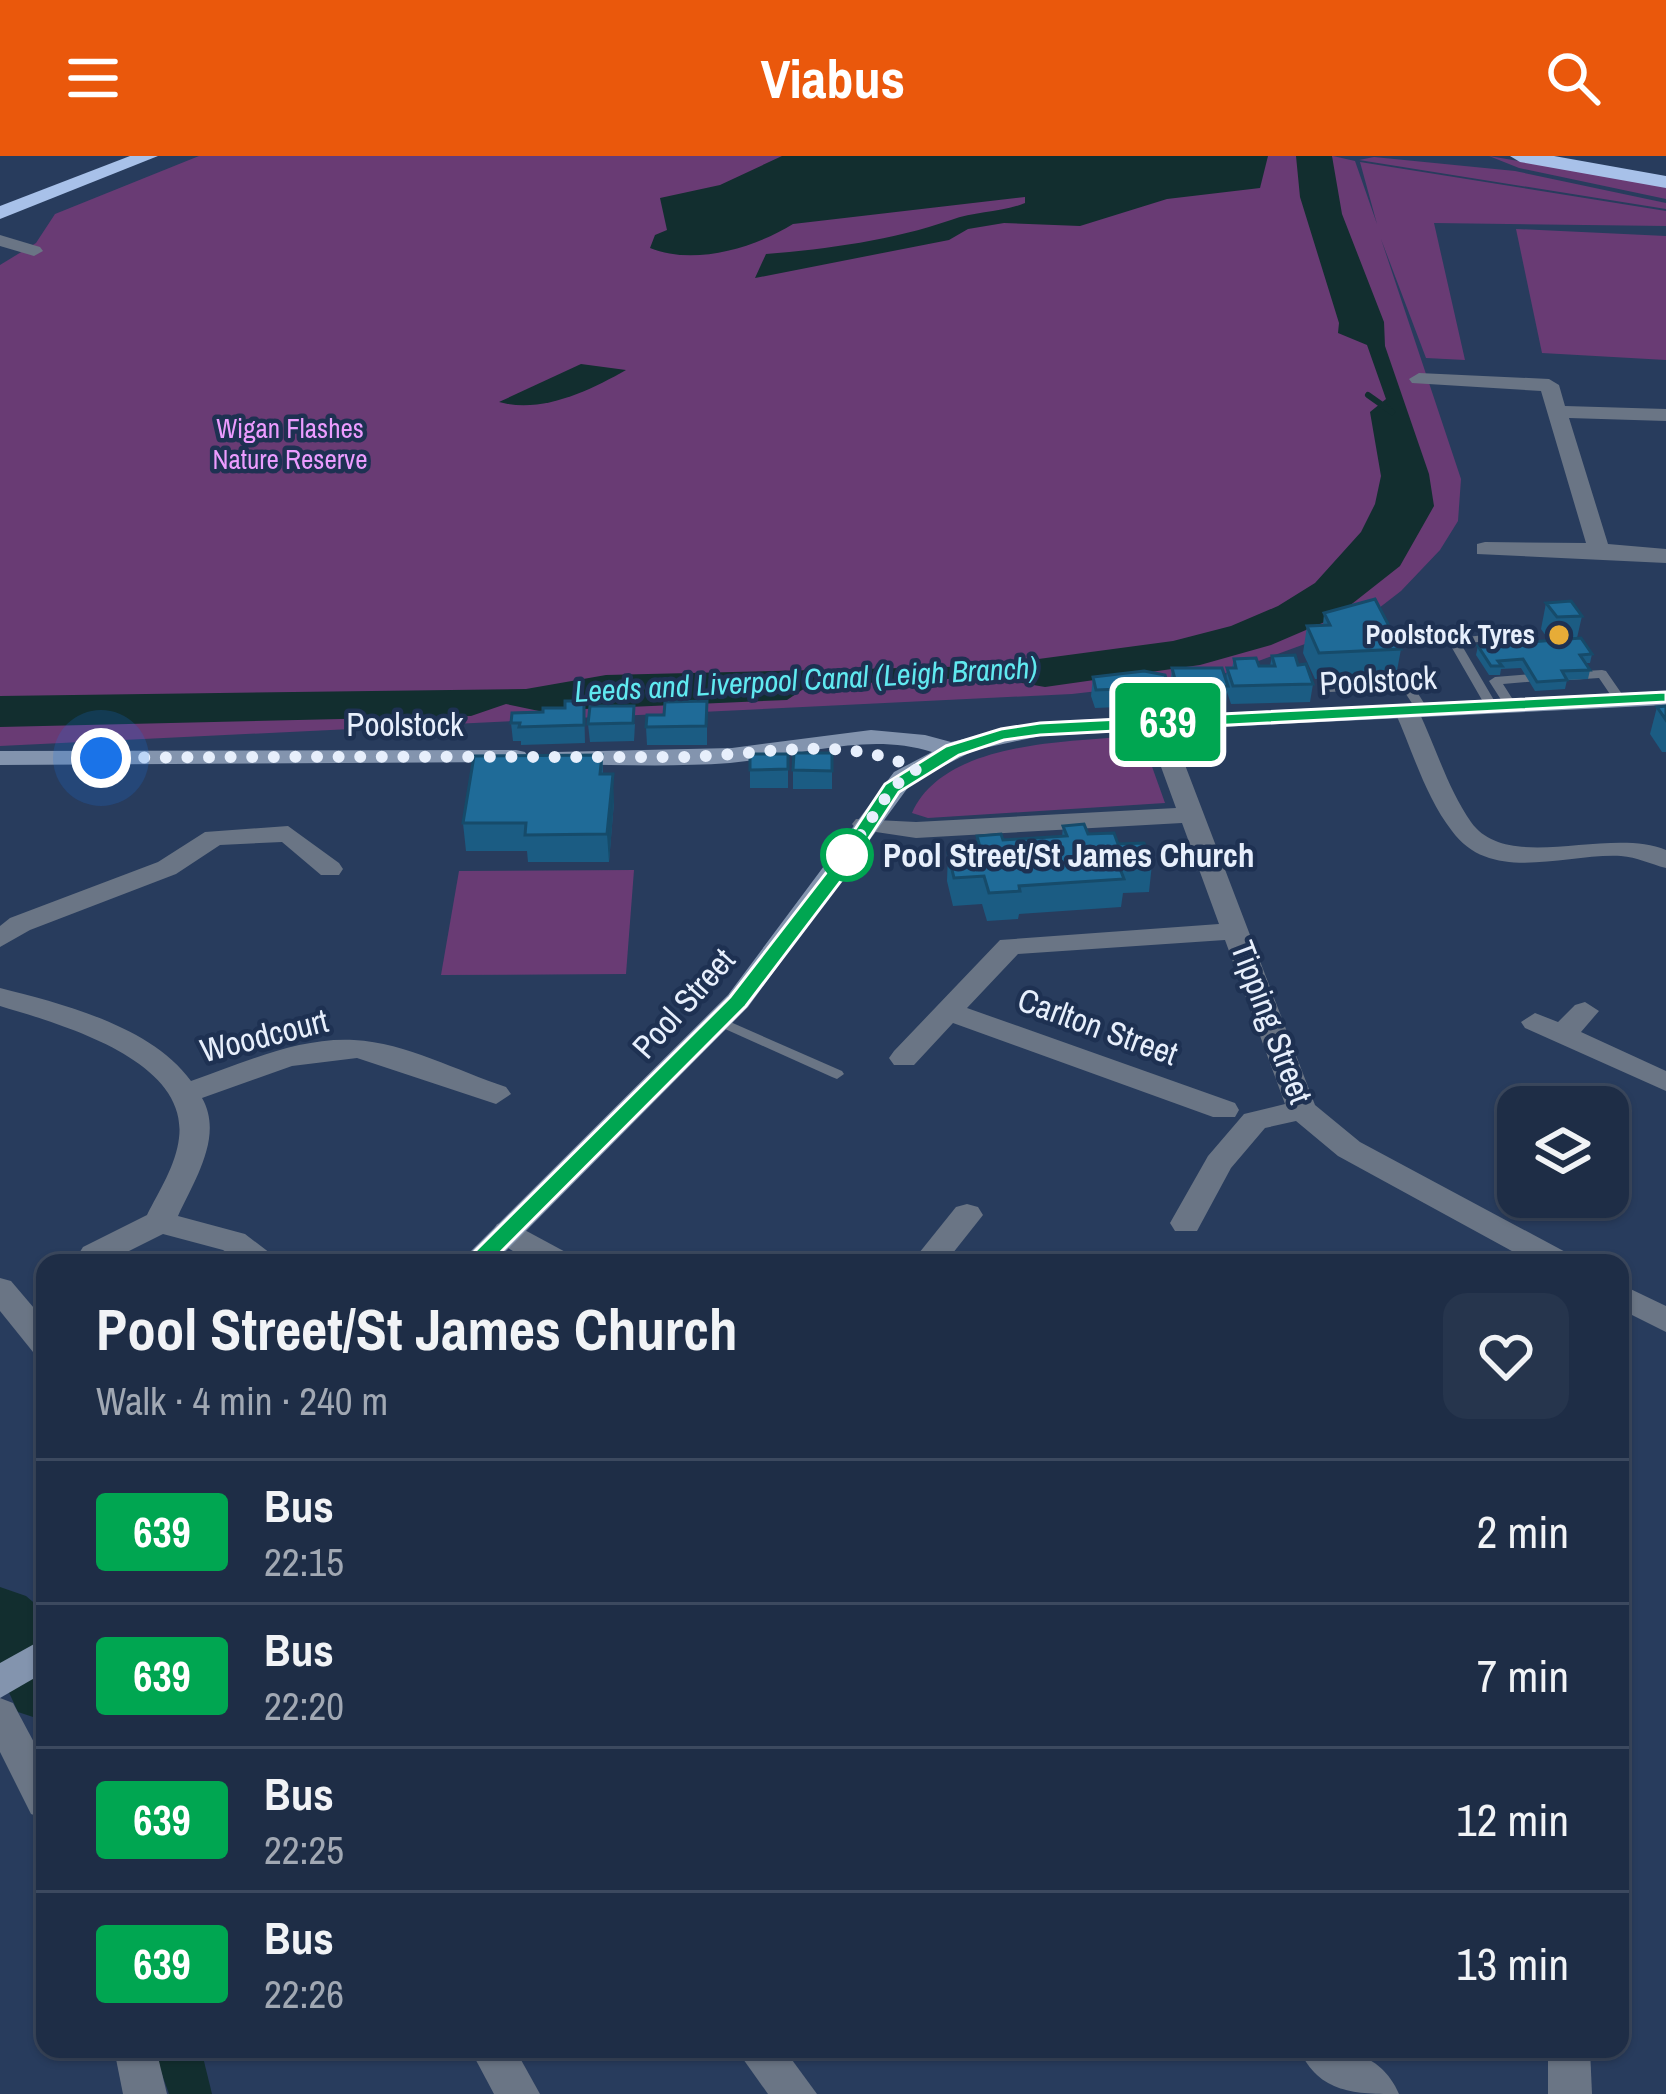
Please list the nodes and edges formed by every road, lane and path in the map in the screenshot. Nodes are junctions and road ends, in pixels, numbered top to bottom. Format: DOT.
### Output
graph roads {
  1 [pos="112,156"];
  2 [pos="148,156"];
  3 [pos="1520,156"];
  4 [pos="1576,156"];
  5 [pos="1666,172"];
  6 [pos="1666,182"];
  7 [pos="0,196"];
  8 [pos="0,213"];
  9 [pos="0,240"];
  10 [pos="0,258"];
  11 [pos="1419,379"];
  12 [pos="1559,412"];
  13 [pos="1666,415"];
  14 [pos="1486,549"];
  15 [pos="1599,550"];
  16 [pos="1666,556"];
  17 [pos="1508,636"];
  18 [pos="1330,688"];
  19 [pos="1666,698"];
  20 [pos="1501,707"];
  21 [pos="1415,711"];
  22 [pos="1156,723"];
  23 [pos="810,746"];
  24 [pos="952,751"];
  25 [pos="0,758"];
  26 [pos="917,769"];
  27 [pos="1194,815"];
  28 [pos="865,824"];
  29 [pos="1666,860"];
  30 [pos="330,869"];
  31 [pos="7,924"];
  32 [pos="1236,931"];
  33 [pos="0,997"];
  34 [pos="948,1011"];
  35 [pos="1585,1011"];
  36 [pos="719,1021"];
  37 [pos="904,1058"];
  38 [pos="836,1073"];
  39 [pos="1666,1082"];
  40 [pos="188,1092"];
  41 [pos="496,1094"];
  42 [pos="1225,1110"];
  43 [pos="1302,1110"];
  44 [pos="967,1216"];
  45 [pos="160,1222"];
  46 [pos="1186,1223"];
  47 [pos="508,1232"];
  48 [pos="96,1254"];
  49 [pos="252,1254"];
  50 [pos="485,1254"];
  51 [pos="545,1254"];
  52 [pos="935,1254"];
  53 [pos="1536,1254"];
  54 [pos="0,1289"];
  55 [pos="1629,1300"];
  56 [pos="1666,1320"];
  57 [pos="36,1333"];
  58 [pos="0,1714"];
  59 [pos="36,1784"];
  60 [pos="137,2058"];
  61 [pos="496,2058"];
  62 [pos="765,2058"];
  63 [pos="1331,2058"];
  64 [pos="1569,2058"];
  65 [pos="145,2094"];
  66 [pos="518,2094"];
  67 [pos="795,2094"];
  68 [pos="1377,2094"];
  69 [pos="1570,2094"];
  1 -- 7 [label="highway"];
  2 -- 8 [label="highway"];
  3 -- 6 [label="highway"];
  4 -- 5 [label="highway"];
  9 -- 10 [label="street"];
  11 -- 12 [label="street"];
  12 -- 13 [label="street"];
  12 -- 15 [label="street"];
  14 -- 15 [label="street"];
  15 -- 16 [label="street"];
  17 -- 20 [label="lane"];
  18 -- 21 [label="lane"];
  19 -- 20 [label="main road, Poolstock"];
  20 -- 21 [label="main road, Poolstock"];
  21 -- 22 [label="main road, Poolstock"];
  21 -- 29 [label="street"];
  22 -- 24 [label="main road, Poolstock"];
  22 -- 27 [label="street, Tipping Street"];
  23 -- 24 [label="main road, Poolstock"];
  23 -- 25 [label="main road, Poolstock"];
  23 -- 26 [label="main road, Poolstock"];
  24 -- 26 [label="main road, Poolstock"];
  26 -- 28 [label="main road, Pool Street"];
  27 -- 28 [label="street"];
  27 -- 32 [label="street, Tipping Street"];
  28 -- 36 [label="main road, Pool Street"];
  30 -- 31 [label="street"];
  32 -- 34 [label="street"];
  32 -- 43 [label="street, Tipping Street"];
  33 -- 40 [label="street"];
  34 -- 37 [label="street"];
  34 -- 42 [label="street, Carlton Street"];
  35 -- 39 [label="street"];
  36 -- 38 [label="lane"];
  36 -- 47 [label="main road, Pool Street"];
  40 -- 41 [label="street, Woodcourt"];
  40 -- 45 [label="street"];
  43 -- 46 [label="street"];
  43 -- 53 [label="street, Tipping Street"];
  44 -- 52 [label="street"];
  45 -- 48 [label="street"];
  45 -- 49 [label="street"];
  47 -- 50 [label="main road, Pool Street"];
  47 -- 51 [label="street"];
  54 -- 57 [label="street"];
  55 -- 56 [label="street"];
  58 -- 59 [label="street"];
  60 -- 65 [label="street"];
  61 -- 66 [label="street"];
  62 -- 67 [label="street"];
  63 -- 68 [label="street"];
  64 -- 69 [label="street"];
}
